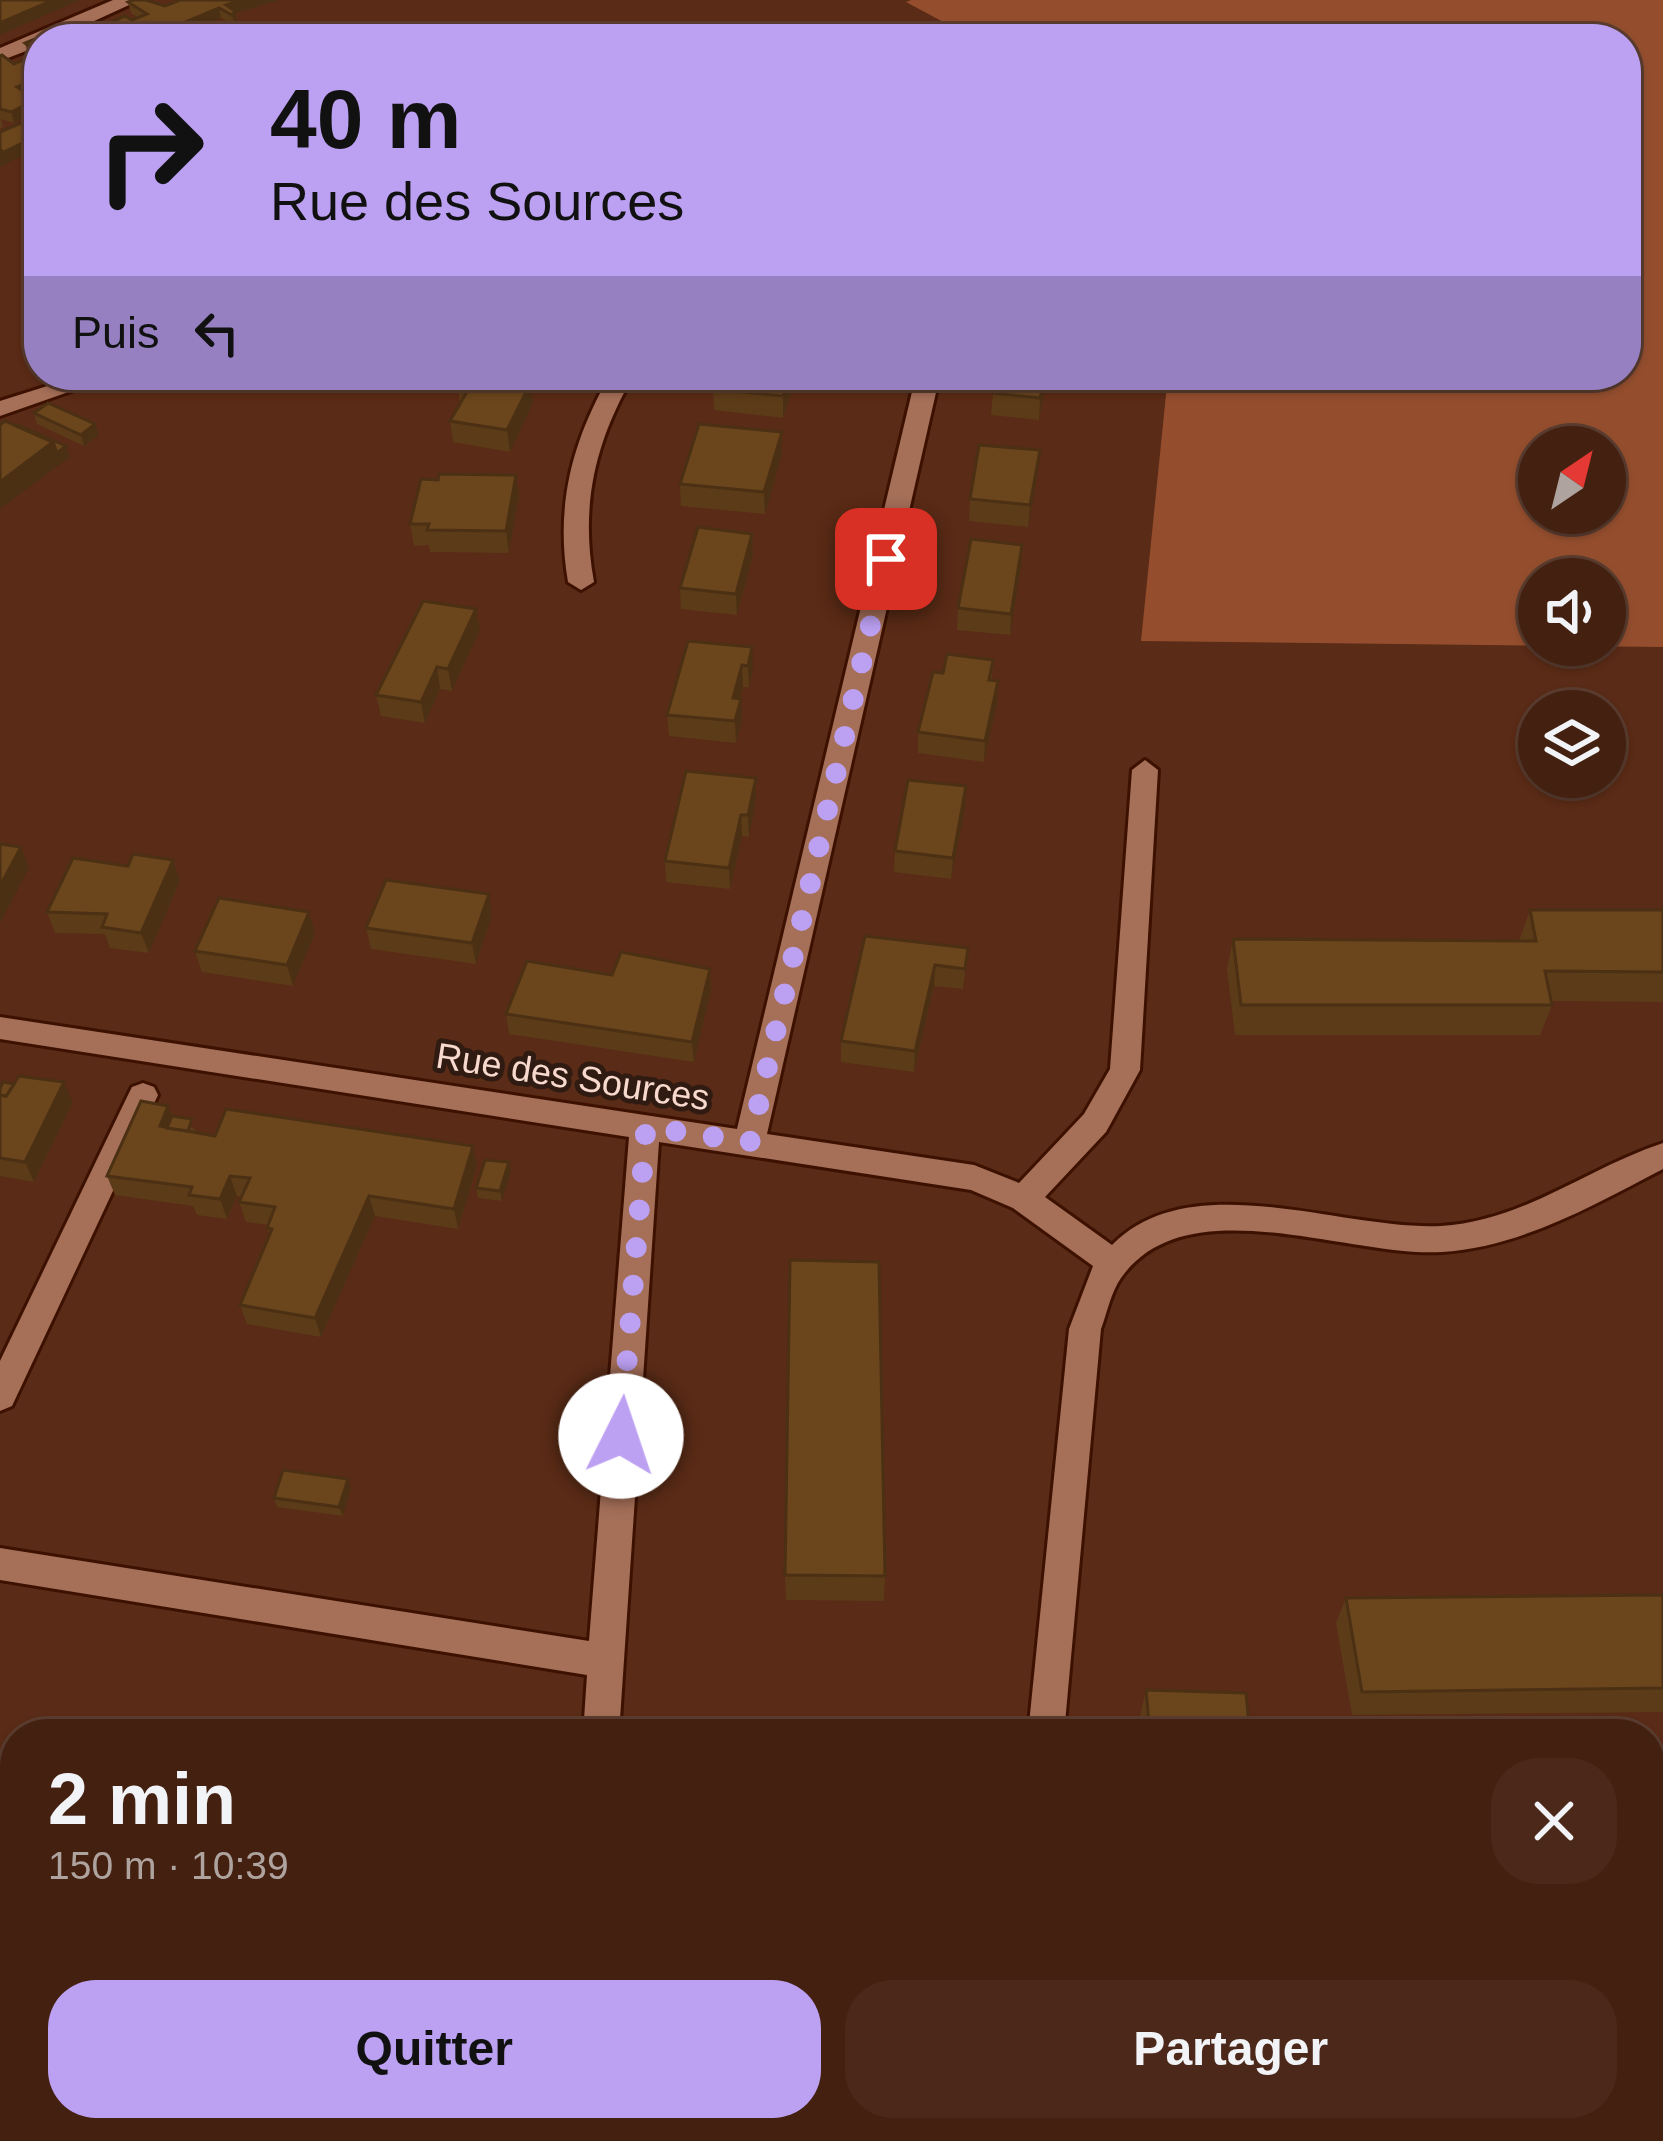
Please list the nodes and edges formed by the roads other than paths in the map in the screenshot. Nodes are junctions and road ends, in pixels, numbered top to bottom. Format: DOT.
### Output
graph roads {
  1 [pos="130,0"];
  2 [pos="74,24"];
  3 [pos="59,390"];
  4 [pos="614,390"];
  5 [pos="925,390"];
  6 [pos="0,409"];
  7 [pos="581,582"];
  8 [pos="1145,770"];
  9 [pos="0,1028"];
  10 [pos="143,1095"];
  11 [pos="646,1127"];
  12 [pos="750,1142"];
  13 [pos="1663,1155"];
  14 [pos="1024,1199"];
  15 [pos="1112,1262"];
  16 [pos="0,1396"];
  17 [pos="0,1564"];
  18 [pos="606,1661"];
  19 [pos="602,1719"];
  20 [pos="1047,1719"];
  1 -- 2 [label="street"];
  3 -- 6 [label="street"];
  4 -- 7 [label="street"];
  5 -- 12 [label="street"];
  8 -- 14 [label="street"];
  9 -- 11 [label="street, Rue des Sources"];
  10 -- 16 [label="street"];
  11 -- 12 [label="street, Rue des Sources"];
  11 -- 18 [label="street"];
  12 -- 14 [label="street, Rue des Sources"];
  13 -- 15 [label="street"];
  14 -- 15 [label="street, Rue des Sources"];
  15 -- 20 [label="street"];
  17 -- 18 [label="street"];
  18 -- 19 [label="street"];
}
